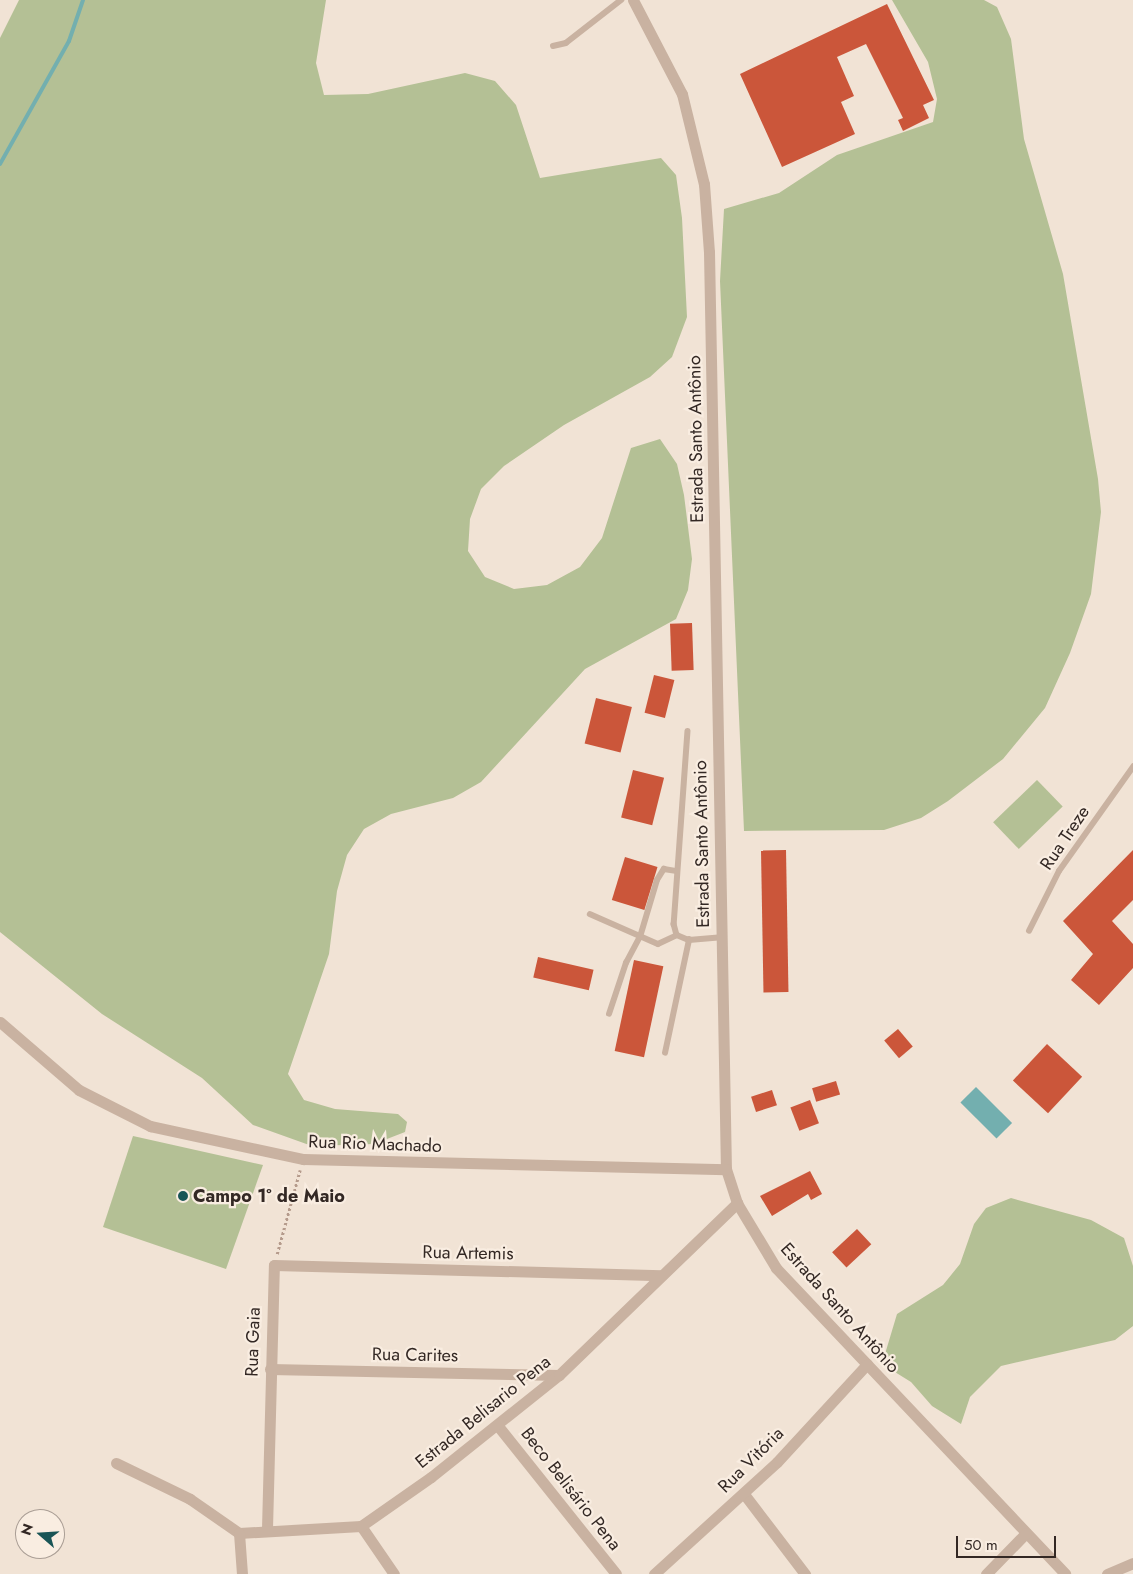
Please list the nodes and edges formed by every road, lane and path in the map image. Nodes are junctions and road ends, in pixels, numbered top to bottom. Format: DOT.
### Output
graph roads {
  1 [pos="621,0"];
  2 [pos="633,0"];
  3 [pos="553,46"];
  4 [pos="688,731"];
  5 [pos="1133,767"];
  6 [pos="676,871"];
  7 [pos="590,914"];
  8 [pos="1030,931"];
  9 [pos="677,935"];
  10 [pos="640,937"];
  11 [pos="721,937"];
  12 [pos="689,940"];
  13 [pos="609,1014"];
  14 [pos="0,1022"];
  15 [pos="665,1052"];
  16 [pos="303,1159"];
  17 [pos="726,1169"];
  18 [pos="737,1203"];
  19 [pos="274,1265"];
  20 [pos="661,1275"];
  21 [pos="867,1364"];
  22 [pos="270,1369"];
  23 [pos="559,1375"];
  24 [pos="498,1426"];
  25 [pos="116,1463"];
  26 [pos="744,1494"];
  27 [pos="360,1526"];
  28 [pos="267,1529"];
  29 [pos="1026,1532"];
  30 [pos="239,1533"];
  31 [pos="1133,1563"];
  32 [pos="242,1574"];
  33 [pos="394,1574"];
  34 [pos="616,1574"];
  35 [pos="654,1574"];
  36 [pos="805,1574"];
  37 [pos="986,1574"];
  38 [pos="1065,1574"];
  39 [pos="1107,1574"];
  1 -- 3 [label="lane"];
  2 -- 11 [label="street, Estrada Santo Antônio"];
  4 -- 6 [label="lane"];
  5 -- 8 [label="lane, Rua Treze"];
  6 -- 9 [label="lane"];
  6 -- 10 [label="lane"];
  7 -- 10 [label="lane"];
  9 -- 10 [label="lane"];
  9 -- 12 [label="lane"];
  10 -- 13 [label="lane"];
  11 -- 12 [label="lane"];
  11 -- 17 [label="street, Estrada Santo Antônio"];
  12 -- 15 [label="lane"];
  14 -- 16 [label="street, Rua Rio Machado"];
  16 -- 17 [label="street, Rua Rio Machado"];
  16 -- 19 [label="path"];
  17 -- 18 [label="street, Estrada Santo Antônio"];
  18 -- 20 [label="street, Estrada Belisario Pena"];
  18 -- 21 [label="street, Estrada Santo Antônio"];
  19 -- 20 [label="street, Rua Artemis"];
  19 -- 22 [label="street, Rua Gaia"];
  20 -- 23 [label="street, Estrada Belisario Pena"];
  21 -- 26 [label="street, Rua Vitória"];
  21 -- 29 [label="street, Estrada Santo Antônio"];
  22 -- 23 [label="street, Rua Carites"];
  22 -- 28 [label="street, Rua Gaia"];
  23 -- 24 [label="street, Estrada Belisario Pena"];
  24 -- 27 [label="street, Estrada Belisario Pena"];
  24 -- 34 [label="street, Beco Belisário Pena"];
  25 -- 30 [label="street"];
  26 -- 35 [label="street, Rua Vitória"];
  26 -- 36 [label="street"];
  27 -- 28 [label="street"];
  27 -- 33 [label="street"];
  28 -- 30 [label="street"];
  29 -- 37 [label="street"];
  29 -- 38 [label="street, Estrada Santo Antônio"];
  30 -- 32 [label="street"];
  31 -- 39 [label="street"];
}
